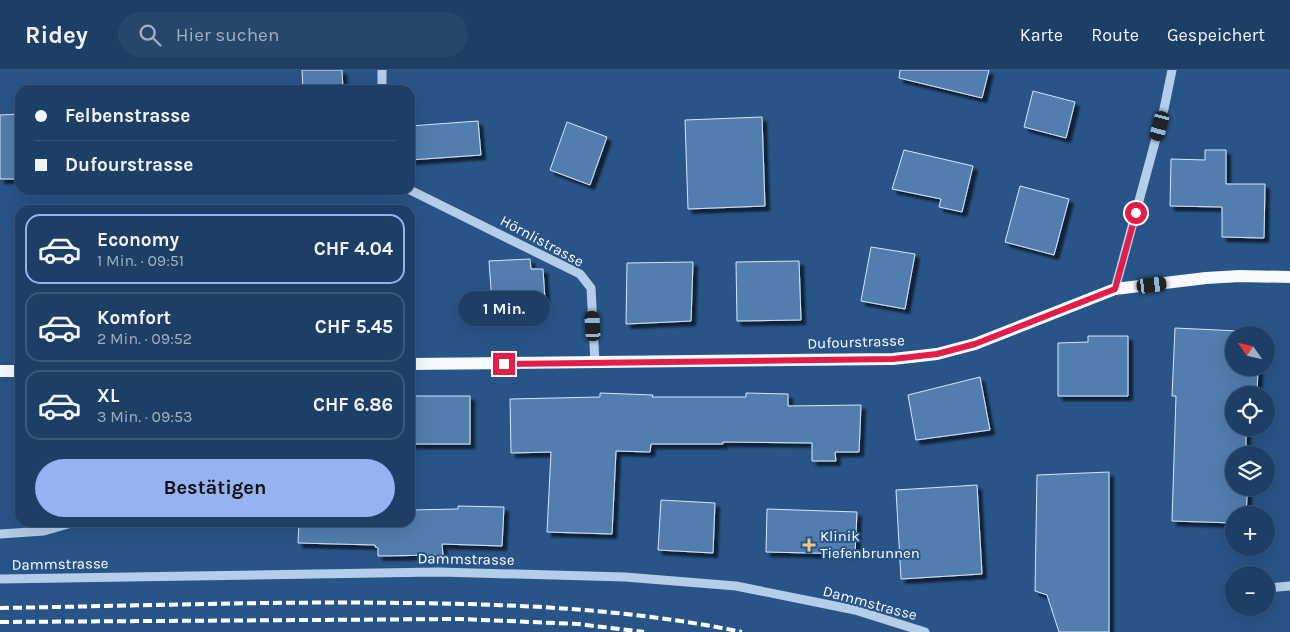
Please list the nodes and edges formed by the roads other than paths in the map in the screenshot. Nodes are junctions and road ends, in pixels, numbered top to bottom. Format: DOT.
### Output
graph roads {
  1 [pos="382,70"];
  2 [pos="1172,70"];
  3 [pos="382,85"];
  4 [pos="415,192"];
  5 [pos="1290,277"];
  6 [pos="1115,289"];
  7 [pos="595,363"];
  8 [pos="415,364"];
  9 [pos="0,371"];
  10 [pos="15,371"];
  11 [pos="58,527"];
  12 [pos="0,534"];
  13 [pos="0,580"];
  14 [pos="1290,586"];
  15 [pos="1275,587"];
  16 [pos="925,632"];
  1 -- 3 [label="street"];
  2 -- 6 [label="street"];
  4 -- 7 [label="street, Hörnlistrasse"];
  5 -- 6 [label="main road, Dufourstrasse"];
  6 -- 7 [label="main road, Dufourstrasse"];
  7 -- 8 [label="main road, Dufourstrasse"];
  9 -- 10 [label="main road"];
  11 -- 12 [label="street"];
  13 -- 16 [label="street, Dammstrasse"];
  14 -- 15 [label="street"];
}
